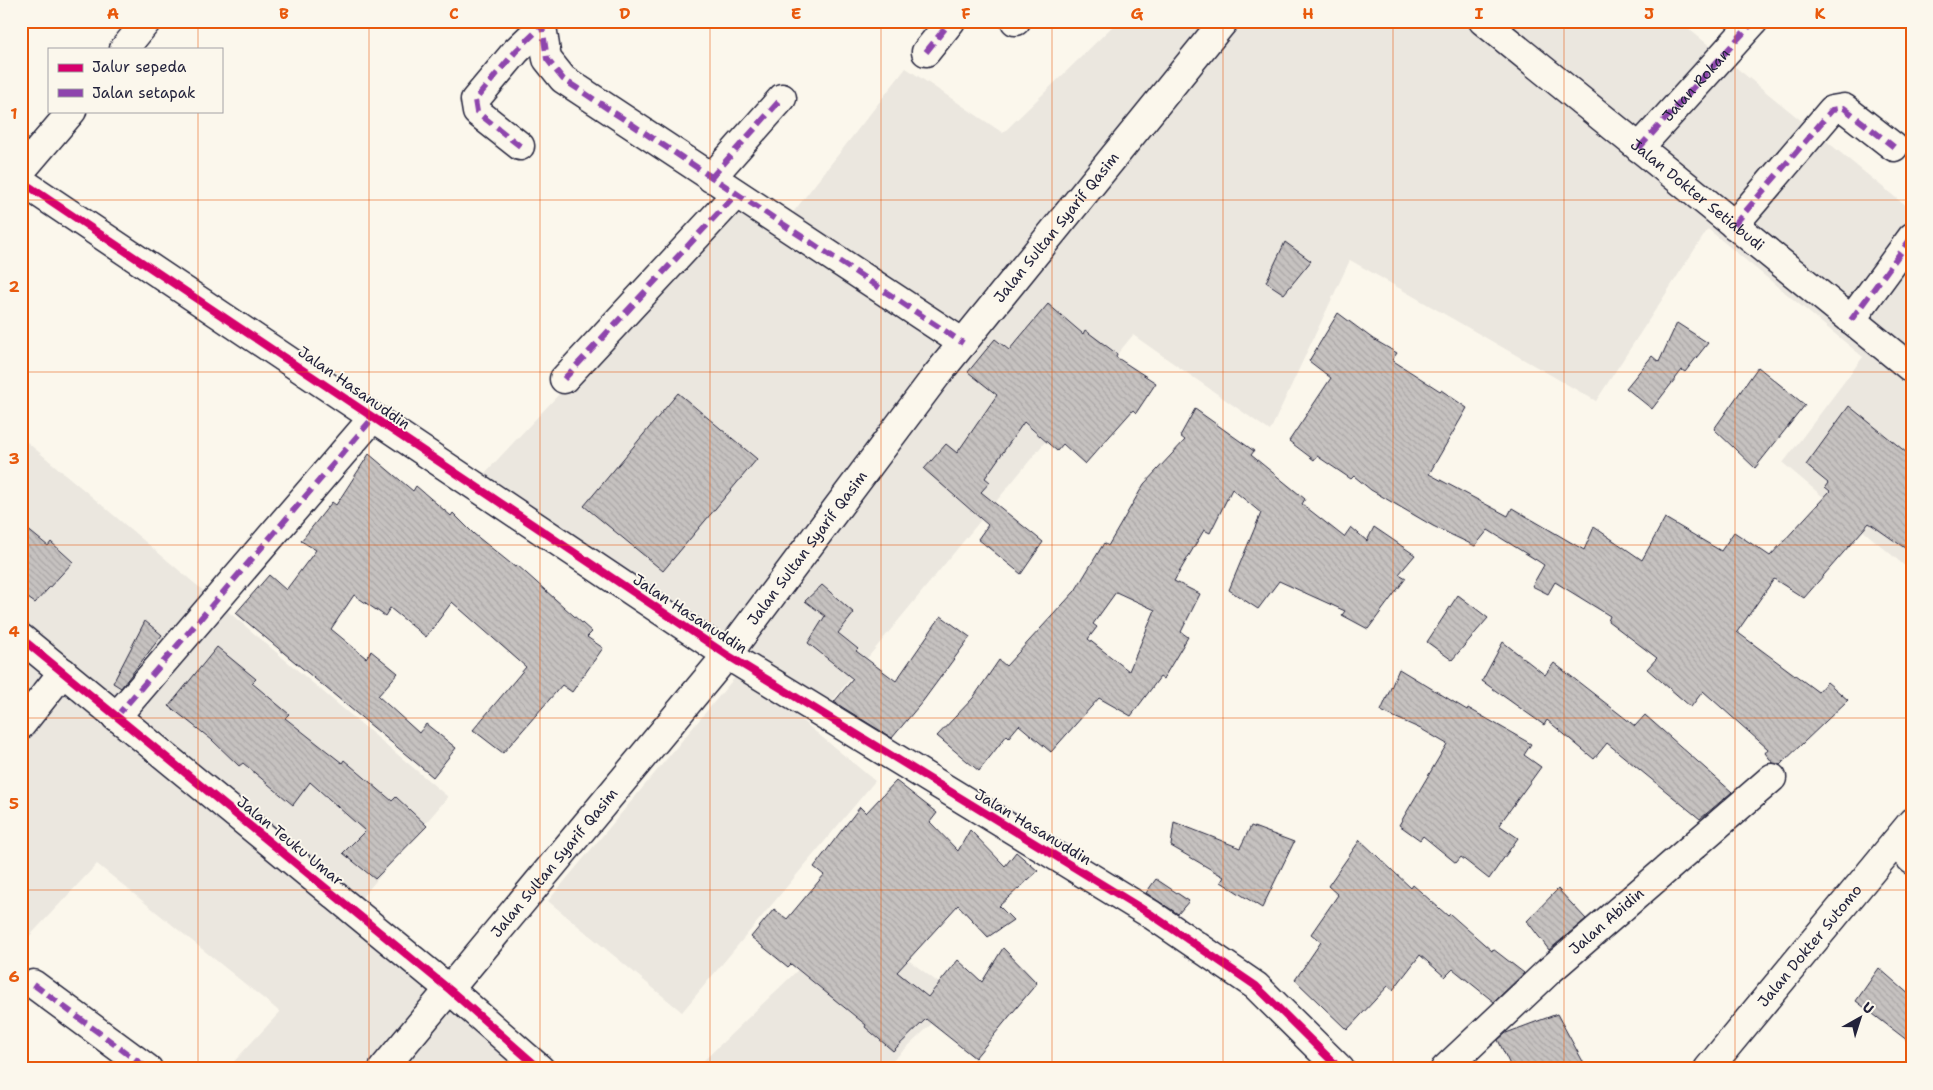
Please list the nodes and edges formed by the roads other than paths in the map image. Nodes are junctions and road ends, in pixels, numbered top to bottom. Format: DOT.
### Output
graph roads {
  1 [pos="147,21"];
  2 [pos="951,21"];
  3 [pos="1224,21"];
  4 [pos="1483,21"];
  5 [pos="1754,21"];
  6 [pos="540,24"];
  7 [pos="125,48"];
  8 [pos="926,52"];
  9 [pos="782,98"];
  10 [pos="71,112"];
  11 [pos="520,146"];
  12 [pos="1894,147"];
  13 [pos="1639,148"];
  14 [pos="21,171"];
  15 [pos="711,178"];
  16 [pos="21,181"];
  17 [pos="736,194"];
  18 [pos="1734,225"];
  19 [pos="1912,237"];
  20 [pos="1851,320"];
  21 [pos="963,342"];
  22 [pos="1912,370"];
  23 [pos="564,379"];
  24 [pos="372,419"];
  25 [pos="21,638"];
  26 [pos="727,655"];
  27 [pos="63,672"];
  28 [pos="116,717"];
  29 [pos="21,725"];
  30 [pos="1772,778"];
  31 [pos="1912,822"];
  32 [pos="1903,851"];
  33 [pos="33,984"];
  34 [pos="450,990"];
  35 [pos="148,1069"];
  36 [pos="383,1069"];
  37 [pos="540,1069"];
  38 [pos="1340,1069"];
  39 [pos="1445,1069"];
  40 [pos="1708,1069"];
  1 -- 7 [label="street"];
  2 -- 8 [label="street"];
  3 -- 21 [label="street, Jalan Sultan Syarif Qasim"];
  4 -- 13 [label="street, Jalan Dokter Setiabudi"];
  5 -- 13 [label="street, Jalan Rokan"];
  6 -- 11 [label="street"];
  6 -- 15 [label="street"];
  9 -- 15 [label="street"];
  10 -- 14 [label="street"];
  12 -- 18 [label="street"];
  13 -- 18 [label="street, Jalan Dokter Setiabudi"];
  15 -- 17 [label="street"];
  16 -- 24 [label="street, Jalan Hasanuddin"];
  17 -- 21 [label="street"];
  17 -- 23 [label="street"];
  18 -- 20 [label="street, Jalan Dokter Setiabudi"];
  19 -- 20 [label="street"];
  20 -- 22 [label="street, Jalan Dokter Setiabudi"];
  21 -- 26 [label="street, Jalan Sultan Syarif Qasim"];
  24 -- 26 [label="street, Jalan Hasanuddin"];
  24 -- 28 [label="street"];
  25 -- 27 [label="street, Jalan Teuku Umar"];
  26 -- 34 [label="street, Jalan Sultan Syarif Qasim"];
  26 -- 38 [label="street, Jalan Hasanuddin"];
  27 -- 28 [label="street, Jalan Teuku Umar"];
  27 -- 29 [label="street"];
  28 -- 34 [label="street, Jalan Teuku Umar"];
  30 -- 39 [label="street, Jalan Abidin"];
  31 -- 32 [label="street, Jalan Dokter Sutomo"];
  32 -- 40 [label="street, Jalan Dokter Sutomo"];
  33 -- 35 [label="street"];
  34 -- 36 [label="street, Jalan Sultan Syarif Qasim"];
  34 -- 37 [label="street, Jalan Teuku Umar"];
}
